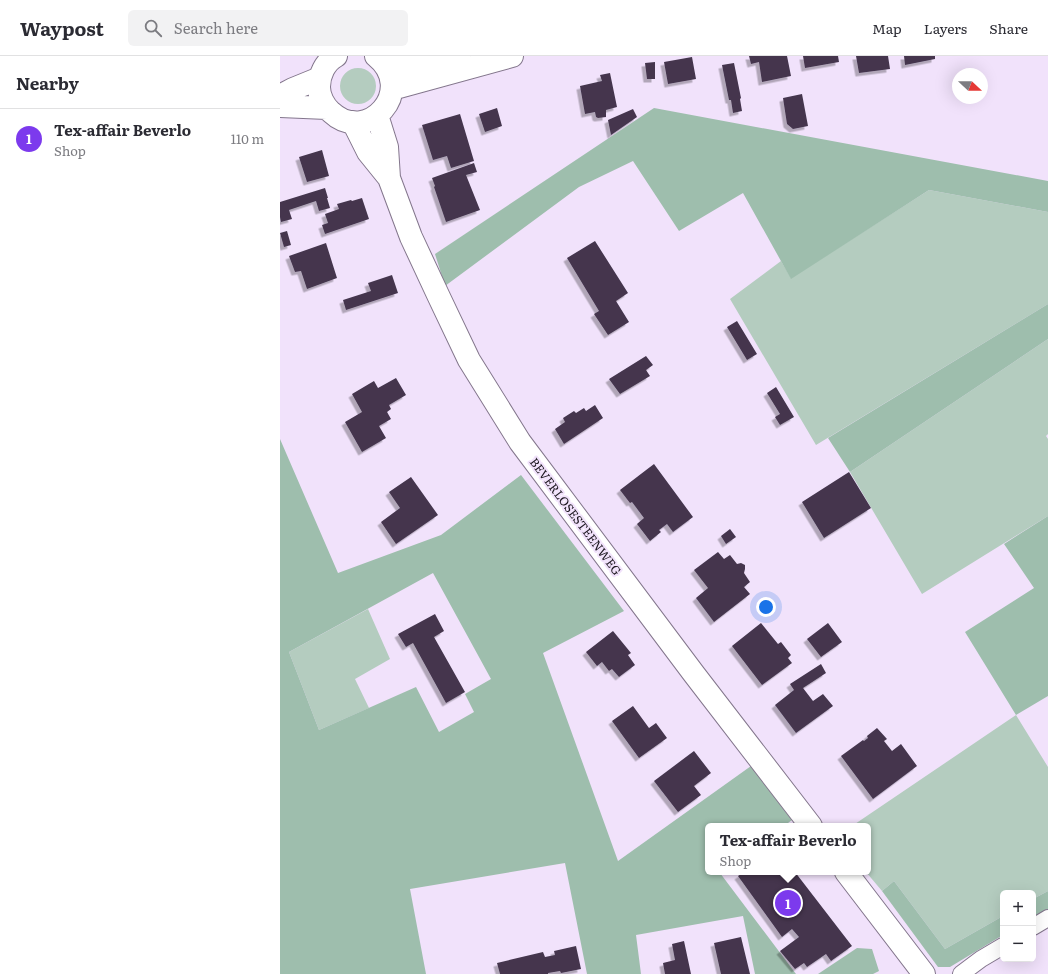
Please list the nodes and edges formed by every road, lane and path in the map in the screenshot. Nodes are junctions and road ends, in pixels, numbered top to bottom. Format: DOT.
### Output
graph roads {
  1 [pos="488,56"];
  2 [pos="512,56"];
  3 [pos="334,57"];
  4 [pos="381,62"];
  5 [pos="320,78"];
  6 [pos="392,89"];
  7 [pos="280,96"];
  8 [pos="280,106"];
  9 [pos="327,108"];
  10 [pos="377,115"];
  11 [pos="353,122"];
  12 [pos="390,178"];
  13 [pos="809,823"];
  14 [pos="848,875"];
  15 [pos="1048,918"];
  16 [pos="1035,926"];
  17 [pos="1000,948"];
  18 [pos="916,971"];
  19 [pos="961,974"];
  1 -- 4 [label="street"];
  2 -- 6 [label="street"];
  3 -- 5 [label="street"];
  4 -- 6 [label="street"];
  5 -- 7 [label="street"];
  5 -- 9 [label="street"];
  6 -- 10 [label="street"];
  8 -- 9 [label="street"];
  9 -- 11 [label="street"];
  10 -- 11 [label="street"];
  10 -- 12 [label="street, BEVERLOSESTEENWEG"];
  11 -- 12 [label="street, BEVERLOSESTEENWEG"];
  12 -- 13 [label="street, BEVERLOSESTEENWEG"];
  14 -- 18 [label="street"];
  15 -- 16 [label="street"];
  17 -- 19 [label="street"];
}
